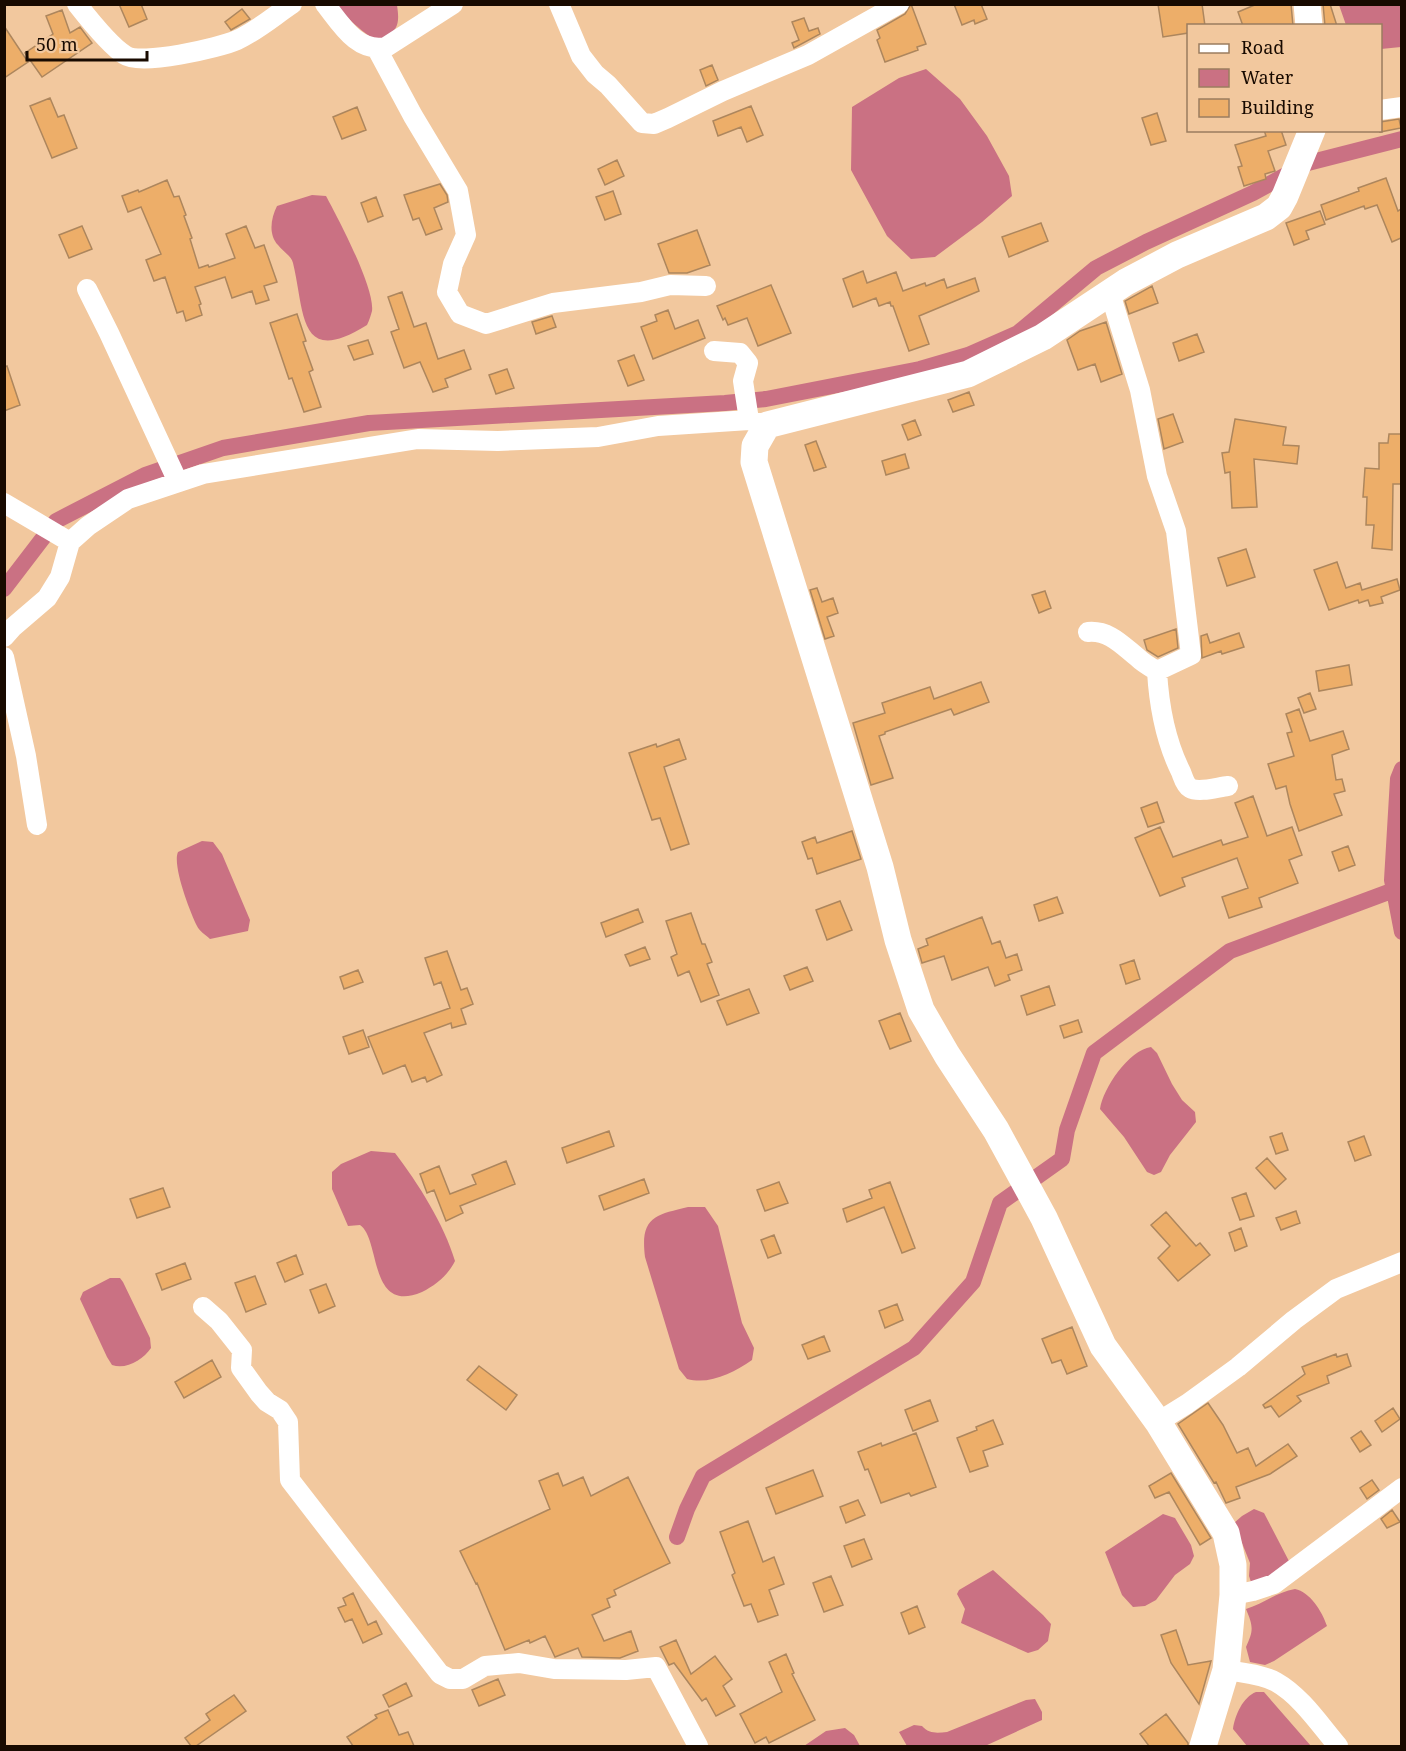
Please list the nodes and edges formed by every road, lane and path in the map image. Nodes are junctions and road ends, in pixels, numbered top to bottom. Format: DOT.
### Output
graph roads {
  1 [pos="77,4"];
  2 [pos="292,4"];
  3 [pos="325,4"];
  4 [pos="453,4"];
  5 [pos="560,4"];
  6 [pos="899,4"];
  7 [pos="1307,4"];
  8 [pos="1310,24"];
  9 [pos="376,49"];
  10 [pos="1401,107"];
  11 [pos="1382,111"];
  12 [pos="1311,132"];
  13 [pos="706,286"];
  14 [pos="87,289"];
  15 [pos="1110,293"];
  16 [pos="714,351"];
  17 [pos="754,418"];
  18 [pos="177,480"];
  19 [pos="4,503"];
  20 [pos="63,539"];
  21 [pos="1088,633"];
  22 [pos="4,637"];
  23 [pos="4,657"];
  24 [pos="1157,671"];
  25 [pos="1228,786"];
  26 [pos="37,825"];
  27 [pos="1401,1262"];
  28 [pos="203,1307"];
  29 [pos="1158,1422"];
  30 [pos="1401,1488"];
  31 [pos="1233,1595"];
  32 [pos="1226,1670"];
  33 [pos="1208,1744"];
  34 [pos="698,1746"];
  35 [pos="1338,1746"];
  1 -- 2 [label="street"];
  3 -- 9 [label="street"];
  4 -- 9 [label="street"];
  5 -- 6 [label="street"];
  7 -- 8 [label="main road"];
  9 -- 13 [label="street"];
  10 -- 11 [label="street"];
  12 -- 15 [label="main road"];
  14 -- 18 [label="street"];
  15 -- 17 [label="main road"];
  15 -- 24 [label="street"];
  16 -- 17 [label="street"];
  17 -- 18 [label="street"];
  17 -- 29 [label="main road"];
  18 -- 20 [label="street"];
  19 -- 20 [label="street"];
  20 -- 22 [label="street"];
  21 -- 24 [label="street"];
  23 -- 26 [label="street"];
  24 -- 25 [label="street"];
  27 -- 29 [label="street"];
  28 -- 34 [label="street"];
  29 -- 31 [label="main road"];
  30 -- 31 [label="street"];
  31 -- 32 [label="main road"];
  32 -- 33 [label="main road"];
  32 -- 35 [label="street"];
}
